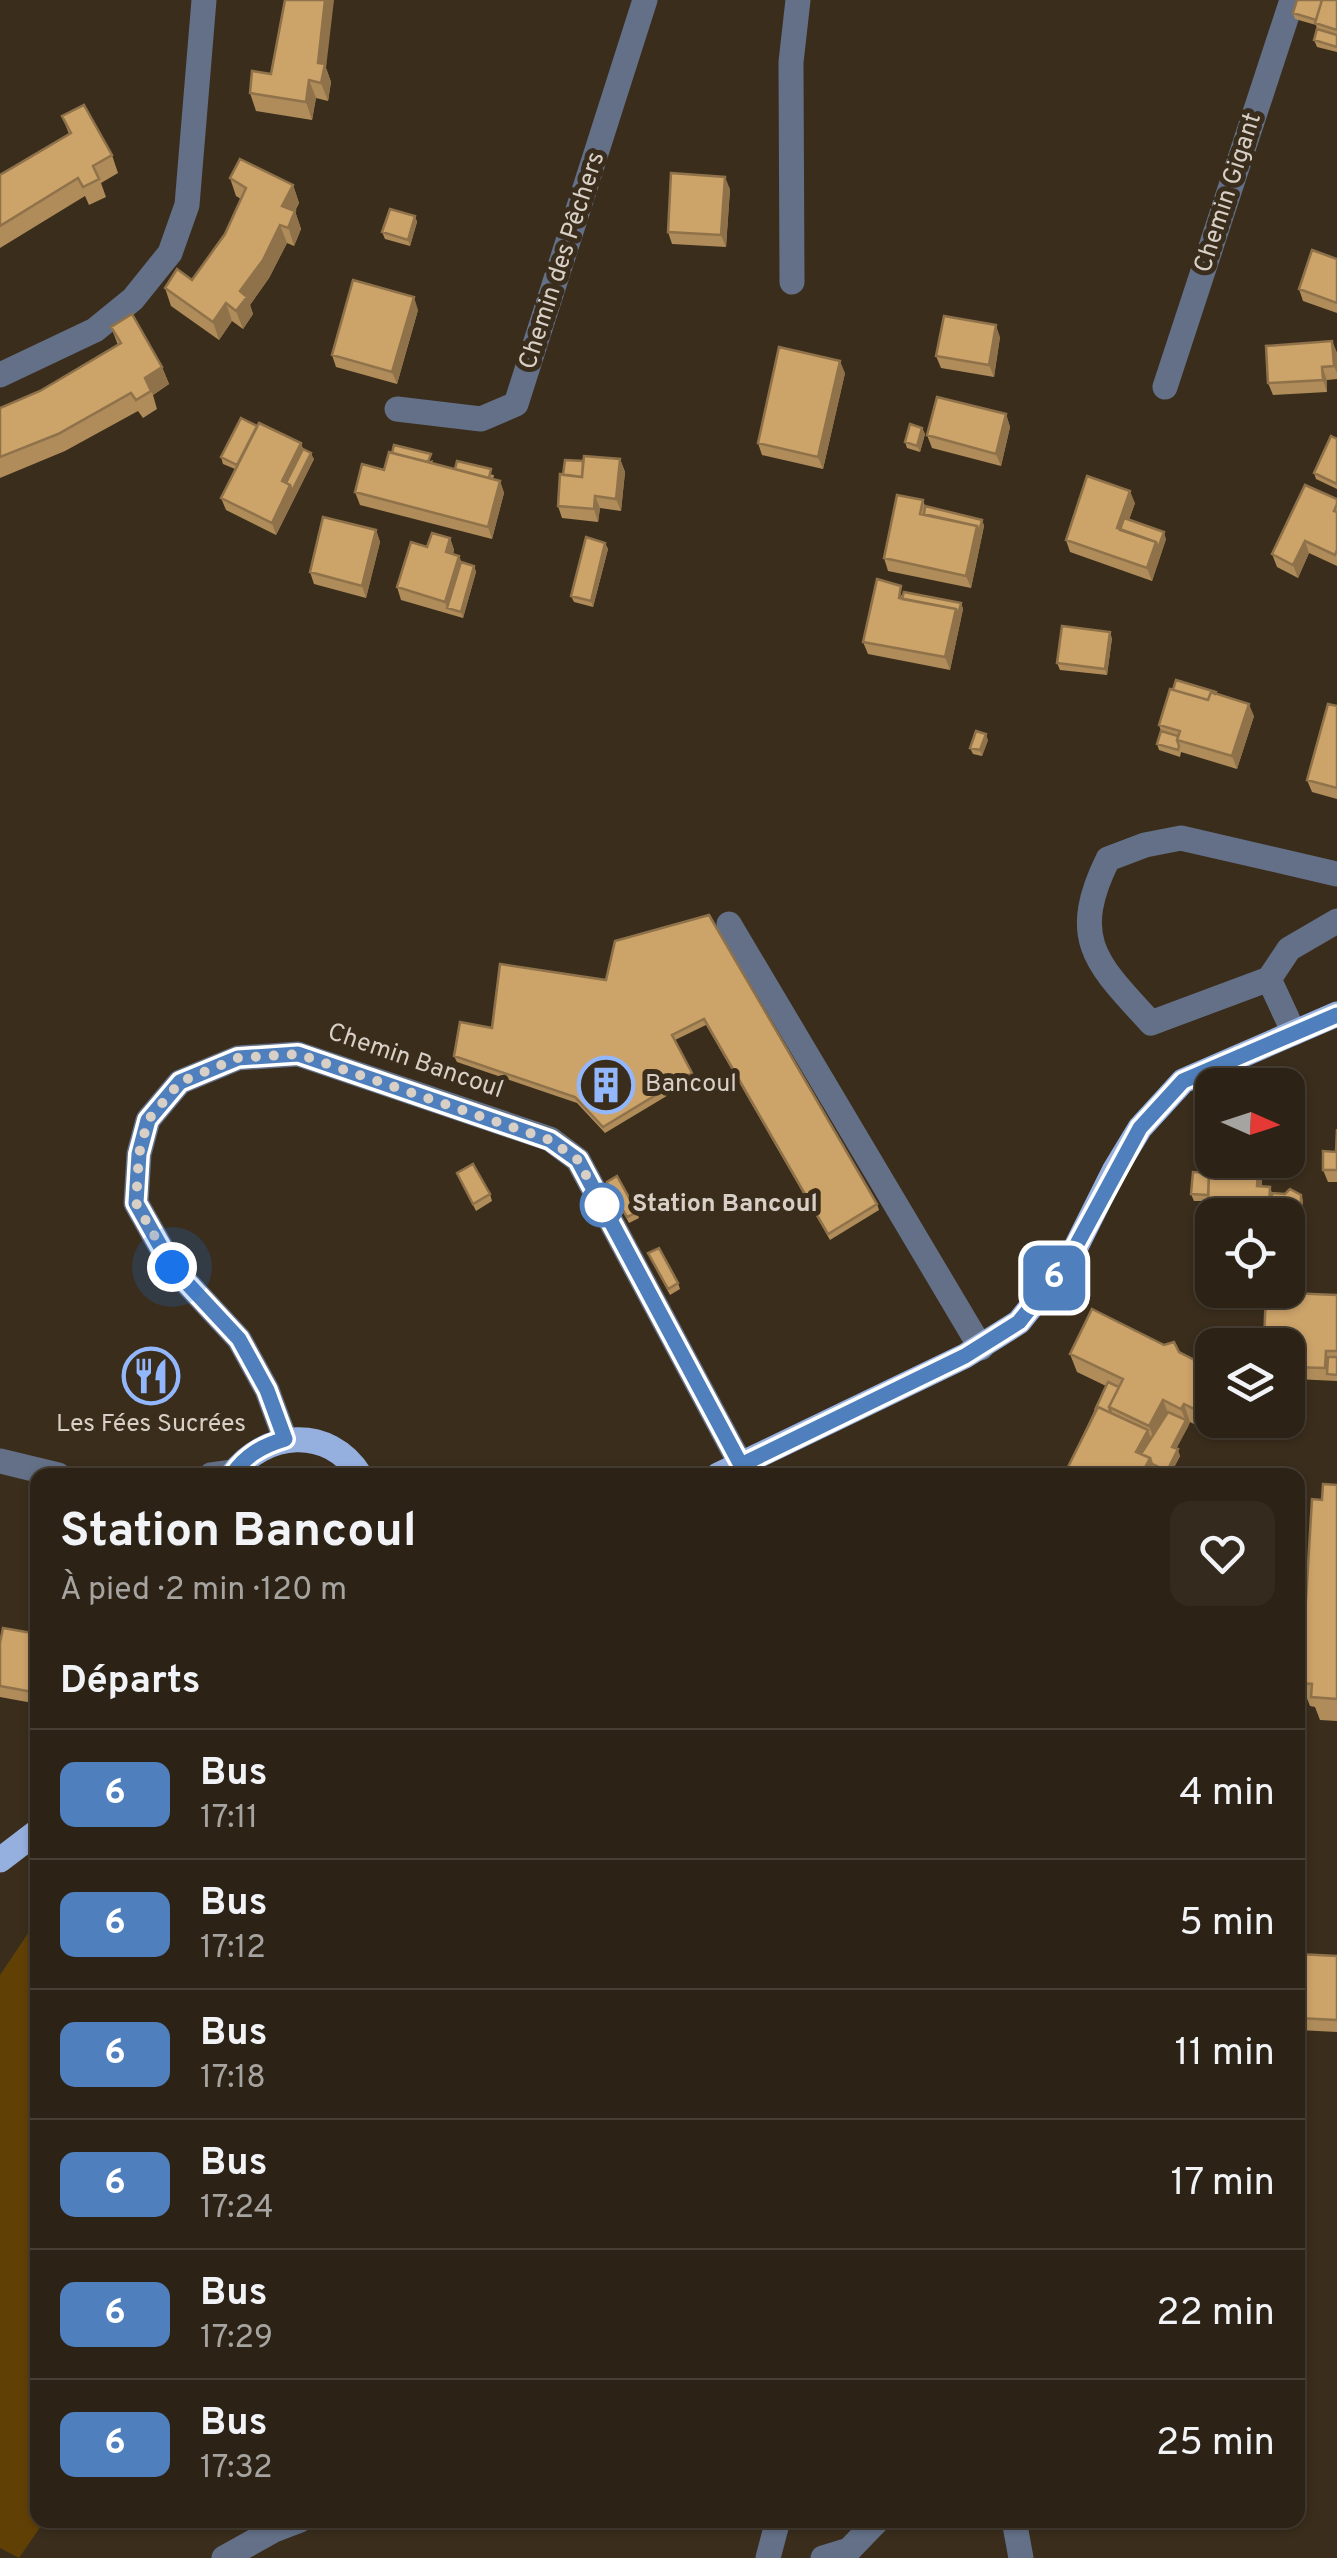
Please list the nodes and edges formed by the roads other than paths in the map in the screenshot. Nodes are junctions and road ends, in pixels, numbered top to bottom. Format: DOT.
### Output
graph roads {
  1 [pos="204,0"];
  2 [pos="645,0"];
  3 [pos="798,0"];
  4 [pos="1292,0"];
  5 [pos="792,282"];
  6 [pos="0,375"];
  7 [pos="1165,387"];
  8 [pos="397,409"];
  9 [pos="1337,874"];
  10 [pos="1337,921"];
  11 [pos="729,924"];
  12 [pos="1268,979"];
  13 [pos="1337,1014"];
  14 [pos="1294,1033"];
  15 [pos="980,1348"];
  16 [pos="285,1439"];
  17 [pos="0,1461"];
  18 [pos="30,1468"];
  19 [pos="233,1468"];
  20 [pos="354,1468"];
  21 [pos="729,1468"];
  22 [pos="734,1468"];
  23 [pos="30,1840"];
  24 [pos="0,1860"];
  25 [pos="279,2528"];
  26 [pos="776,2528"];
  27 [pos="870,2528"];
  28 [pos="1015,2528"];
  29 [pos="224,2558"];
  30 [pos="768,2558"];
  31 [pos="823,2558"];
  32 [pos="1021,2558"];
  1 -- 6 [label="street"];
  2 -- 8 [label="street, Chemin des Pêchers"];
  3 -- 5 [label="street"];
  4 -- 7 [label="street, Chemin Gigant"];
  9 -- 12 [label="street"];
  10 -- 12 [label="street"];
  11 -- 15 [label="street"];
  12 -- 14 [label="street"];
  13 -- 14 [label="main road, Chemin Bancoul"];
  14 -- 15 [label="main road, Chemin Bancoul"];
  15 -- 22 [label="main road, Chemin Bancoul"];
  16 -- 19 [label="main road"];
  16 -- 20 [label="main road"];
  16 -- 21 [label="street, Chemin Bancoul"];
  17 -- 18 [label="street"];
  23 -- 24 [label="main road"];
  25 -- 29 [label="street"];
  26 -- 30 [label="street"];
  27 -- 31 [label="street"];
  28 -- 32 [label="street"];
}
